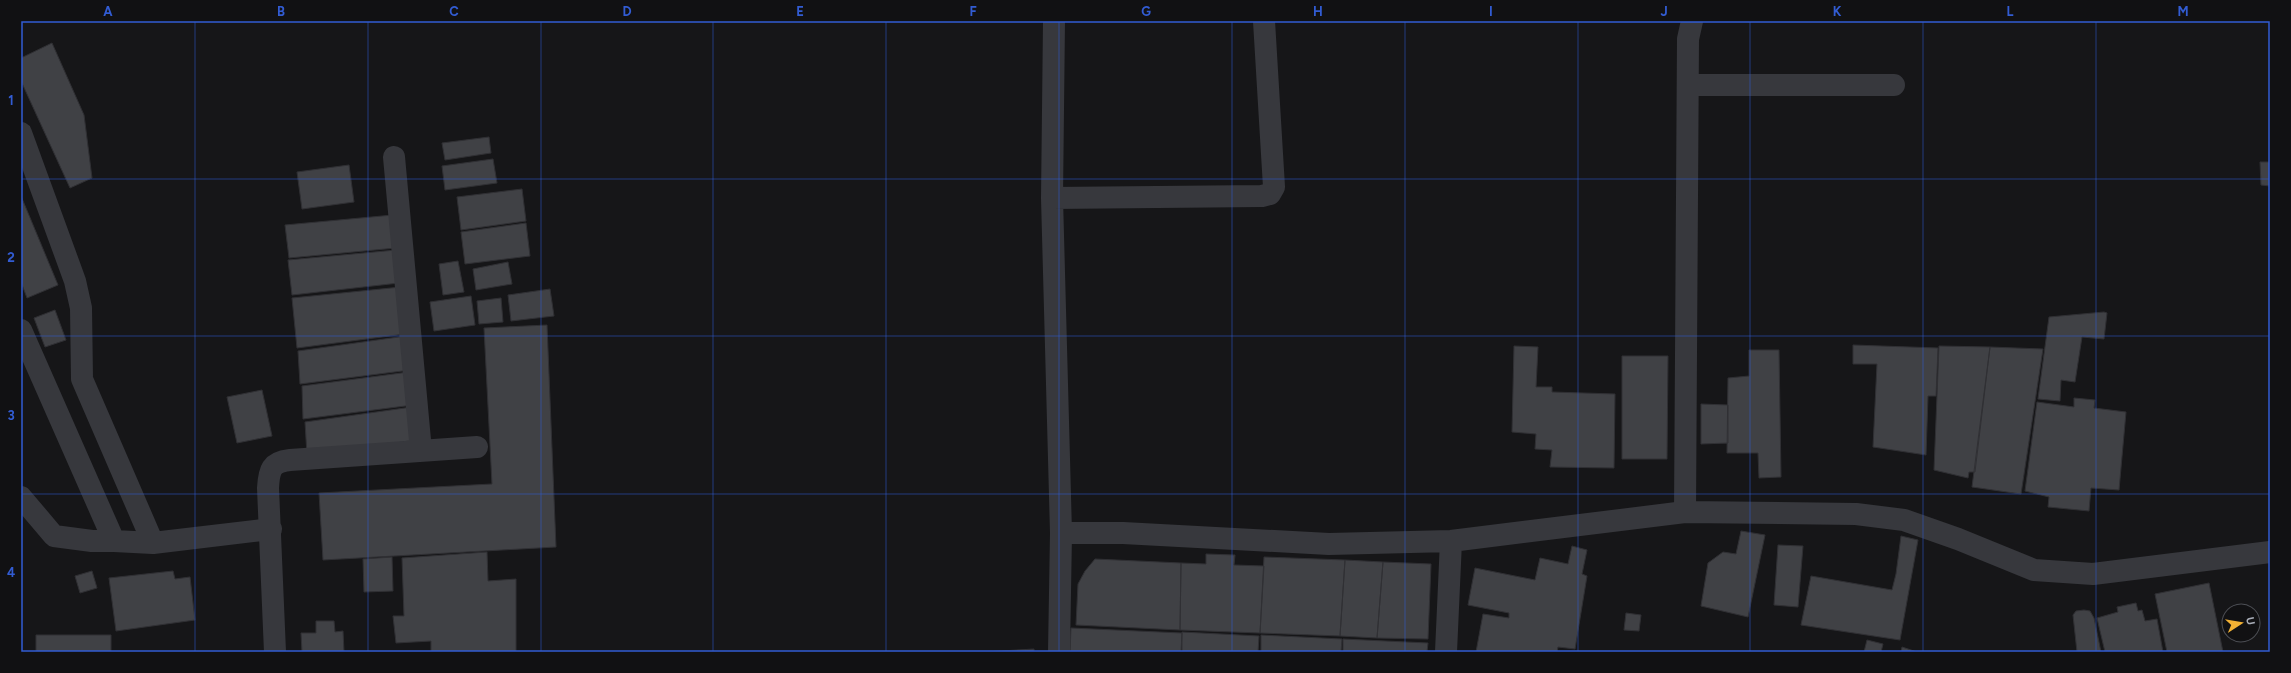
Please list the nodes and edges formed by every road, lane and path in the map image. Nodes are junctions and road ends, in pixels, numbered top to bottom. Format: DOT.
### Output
graph roads {
  1 [pos="1054,21"];
  2 [pos="1264,21"];
  3 [pos="1692,21"];
  4 [pos="1688,85"];
  5 [pos="1894,85"];
  6 [pos="21,133"];
  7 [pos="394,157"];
  8 [pos="1052,198"];
  9 [pos="21,330"];
  10 [pos="478,447"];
  11 [pos="421,451"];
  12 [pos="21,497"];
  13 [pos="1685,512"];
  14 [pos="271,529"];
  15 [pos="1061,533"];
  16 [pos="114,541"];
  17 [pos="1451,541"];
  18 [pos="153,543"];
  19 [pos="2270,552"];
  20 [pos="275,652"];
  21 [pos="1058,652"];
  22 [pos="1446,652"];
  1 -- 8 [label="street"];
  2 -- 8 [label="street"];
  3 -- 4 [label="street"];
  4 -- 5 [label="street"];
  4 -- 13 [label="street"];
  6 -- 18 [label="street"];
  7 -- 11 [label="street"];
  8 -- 15 [label="street"];
  9 -- 16 [label="street"];
  10 -- 11 [label="street"];
  11 -- 14 [label="street"];
  12 -- 16 [label="street"];
  13 -- 17 [label="street"];
  13 -- 19 [label="street"];
  14 -- 18 [label="street"];
  14 -- 20 [label="street"];
  15 -- 17 [label="street"];
  15 -- 21 [label="street"];
  16 -- 18 [label="street"];
  17 -- 22 [label="street"];
}
